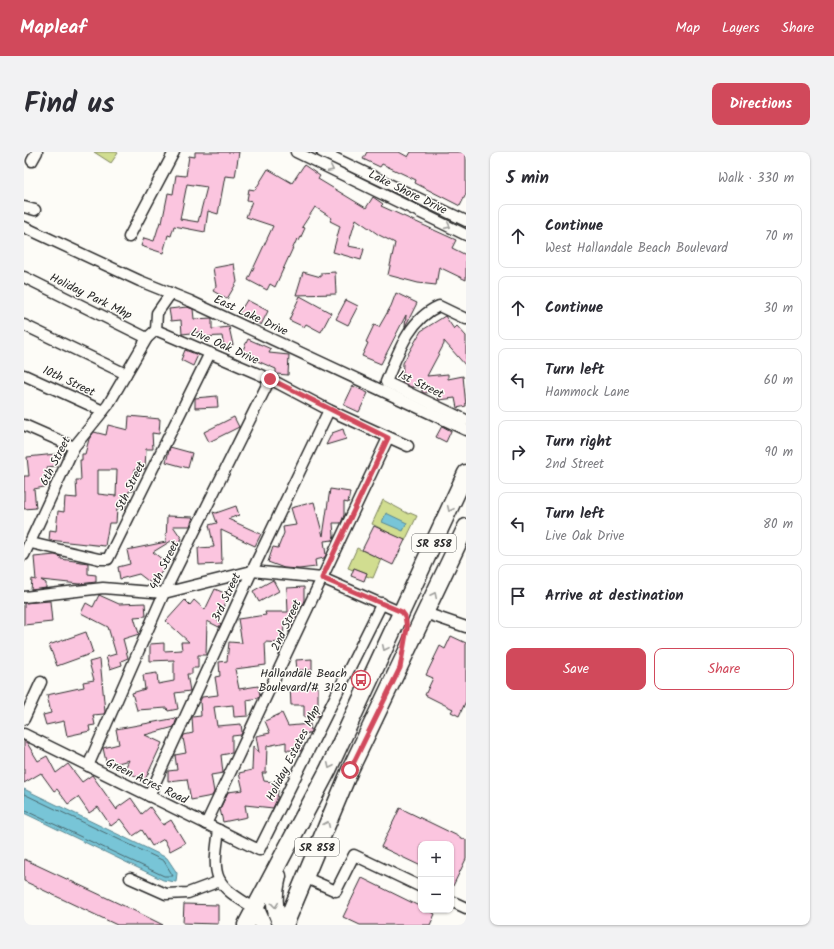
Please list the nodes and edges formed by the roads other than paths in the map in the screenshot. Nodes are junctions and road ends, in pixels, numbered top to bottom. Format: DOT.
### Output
graph roads {
  1 [pos="174,152"];
  2 [pos="296,152"];
  3 [pos="322,152"];
  4 [pos="24,207"];
  5 [pos="35,210"];
  6 [pos="466,221"];
  7 [pos="24,227"];
  8 [pos="466,235"];
  9 [pos="129,237"];
  10 [pos="24,278"];
  11 [pos="170,293"];
  12 [pos="466,319"];
  13 [pos="24,325"];
  14 [pos="156,330"];
  15 [pos="147,338"];
  16 [pos="210,353"];
  17 [pos="126,374"];
  18 [pos="24,375"];
  19 [pos="270,379"];
  20 [pos="105,408"];
  21 [pos="329,410"];
  22 [pos="466,420"];
  23 [pos="24,425"];
  24 [pos="466,430"];
  25 [pos="388,438"];
  26 [pos="408,446"];
  27 [pos="74,447"];
  28 [pos="466,473"];
  29 [pos="466,527"];
  30 [pos="31,543"];
  31 [pos="24,555"];
  32 [pos="252,571"];
  33 [pos="322,578"];
  34 [pos="164,593"];
  35 [pos="24,597"];
  36 [pos="382,603"];
  37 [pos="402,612"];
  38 [pos="425,613"];
  39 [pos="466,627"];
  40 [pos="400,668"];
  41 [pos="41,682"];
  42 [pos="24,719"];
  43 [pos="24,734"];
  44 [pos="88,766"];
  45 [pos="149,796"];
  46 [pos="206,824"];
  47 [pos="219,830"];
  48 [pos="259,850"];
  49 [pos="282,857"];
  50 [pos="304,877"];
  51 [pos="130,878"];
  52 [pos="220,881"];
  53 [pos="418,886"];
  54 [pos="454,902"];
  55 [pos="466,908"];
  56 [pos="256,909"];
  57 [pos="246,925"];
  58 [pos="263,925"];
  59 [pos="283,925"];
  1 -- 9 [label="street"];
  2 -- 8 [label="street, Lake Shore Drive, one-way"];
  3 -- 6 [label="street, Lake Shore Drive"];
  4 -- 5 [label="street"];
  7 -- 11 [label="street, East Lake Drive"];
  10 -- 15 [label="street, Holiday Park Mhp"];
  11 -- 14 [label="street"];
  11 -- 24 [label="street, East Lake Drive"];
  12 -- 22 [label="street, 1st Street"];
  13 -- 17 [label="street"];
  14 -- 15 [label="street"];
  14 -- 16 [label="street, Live Oak Drive"];
  15 -- 17 [label="street"];
  16 -- 19 [label="street, Live Oak Drive"];
  16 -- 30 [label="street, 5th Street"];
  17 -- 20 [label="street"];
  18 -- 20 [label="street, 10th Street"];
  19 -- 21 [label="street, Live Oak Drive"];
  19 -- 34 [label="street, 4th Street"];
  20 -- 27 [label="street, 6th Street"];
  21 -- 25 [label="street, Live Oak Drive"];
  21 -- 32 [label="street, 3rd Street"];
  23 -- 27 [label="street"];
  25 -- 26 [label="street, Live Oak Drive"];
  25 -- 33 [label="street, 2nd Street"];
  27 -- 30 [label="street, 6th Street"];
  28 -- 37 [label="main road, SR 858, one-way"];
  38 -- 29 [label="main road, SR 858, one-way"];
  30 -- 31 [label="street, 6th Street"];
  32 -- 33 [label="street"];
  32 -- 34 [label="street"];
  32 -- 45 [label="street, 3rd Street"];
  33 -- 36 [label="street"];
  33 -- 46 [label="street, 2nd Street"];
  34 -- 35 [label="street"];
  34 -- 44 [label="street, 4th Street"];
  36 -- 37 [label="street"];
  36 -- 48 [label="street, Holiday Estates Mhp"];
  37 -- 40 [label="main road"];
  37 -- 49 [label="main road, SR 858, one-way"];
  38 -- 39 [label="street"];
  38 -- 40 [label="main road, SR 858"];
  50 -- 40 [label="main road, SR 858, one-way"];
  41 -- 42 [label="street"];
  43 -- 44 [label="street, Green Acres Road"];
  44 -- 45 [label="street, Green Acres Road"];
  45 -- 46 [label="street, Green Acres Road"];
  46 -- 47 [label="street, Green Acres Road"];
  47 -- 48 [label="street, Green Acres Road"];
  47 -- 52 [label="street"];
  49 -- 56 [label="main road, SR 858"];
  49 -- 59 [label="main road, one-way"];
  50 -- 53 [label="street"];
  50 -- 59 [label="main road, SR 858"];
  51 -- 52 [label="street"];
  52 -- 56 [label="street"];
  54 -- 55 [label="street"];
  56 -- 57 [label="main road, SR 858"];
  56 -- 58 [label="main road"];
}
